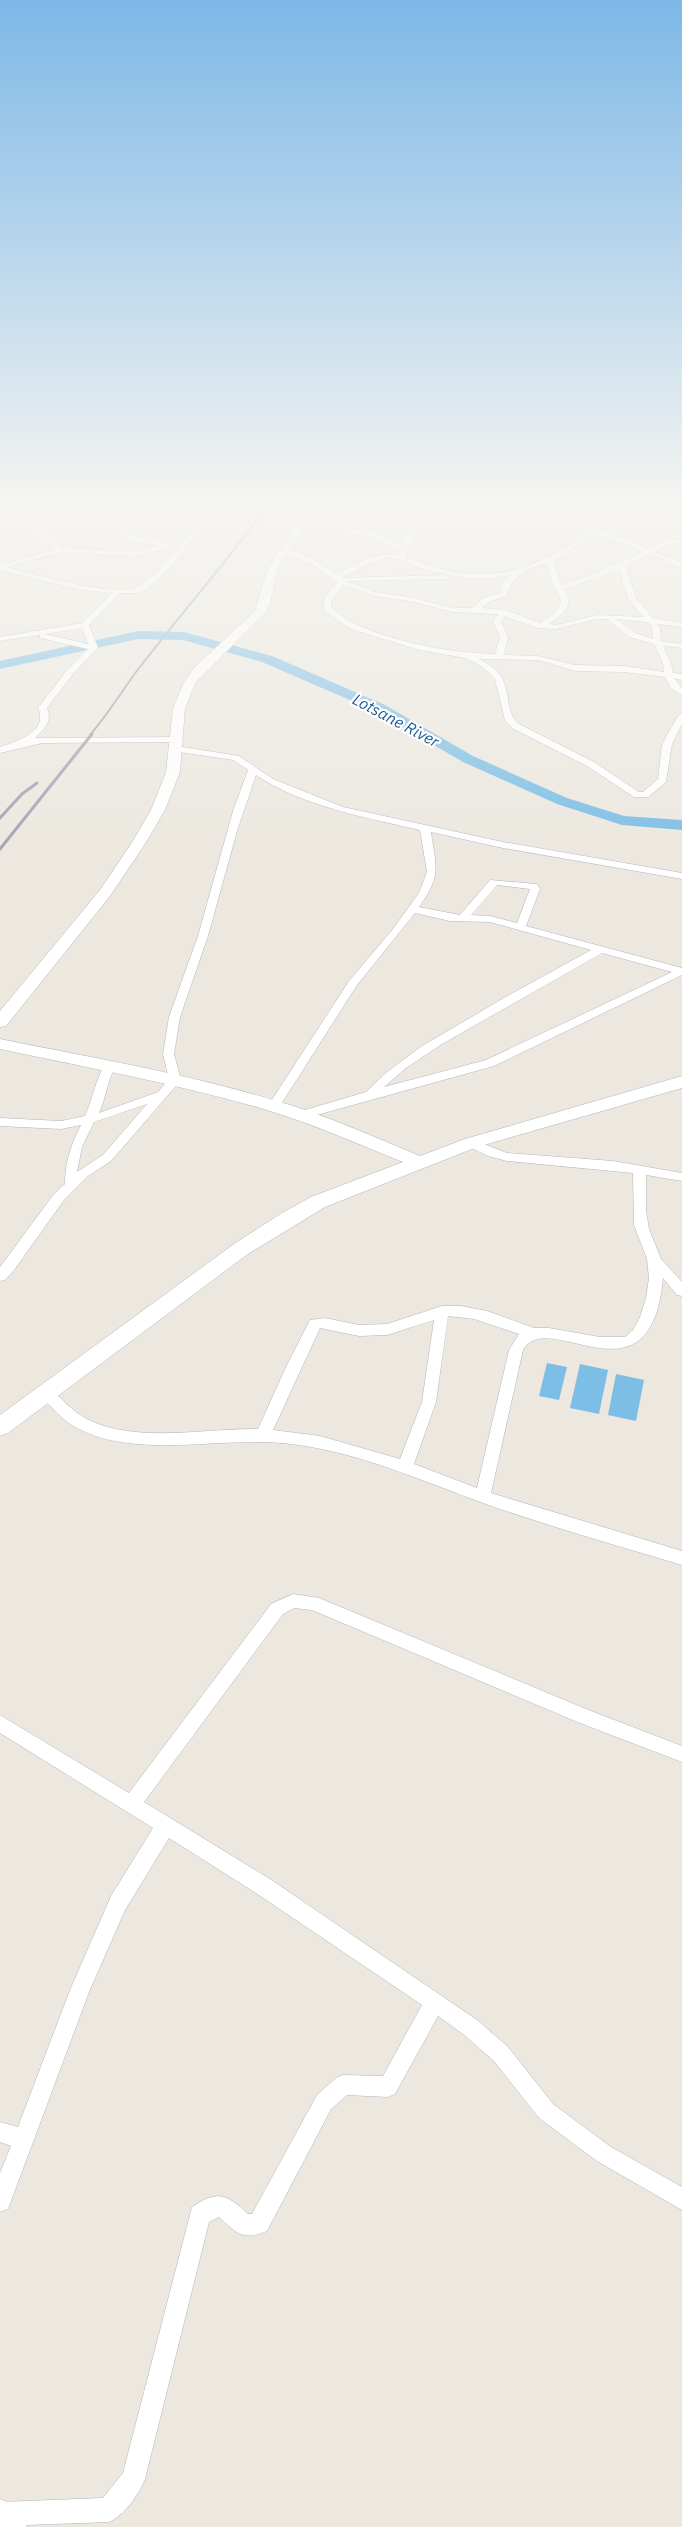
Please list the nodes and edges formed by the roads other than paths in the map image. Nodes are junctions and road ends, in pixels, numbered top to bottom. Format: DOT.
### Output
graph roads {
  1 [pos="89,621"];
  2 [pos="251,621"];
  3 [pos="342,621"];
  4 [pos="497,621"];
  5 [pos="527,621"];
  6 [pos="548,621"];
  7 [pos="578,621"];
  8 [pos="613,621"];
  9 [pos="651,621"];
  10 [pos="662,621"];
  11 [pos="85,625"];
  12 [pos="682,625"];
  13 [pos="541,626"];
  14 [pos="33,634"];
  15 [pos="0,639"];
  16 [pos="657,642"];
  17 [pos="682,646"];
  18 [pos="93,648"];
  19 [pos="467,656"];
  20 [pos="499,656"];
  21 [pos="669,676"];
  22 [pos="682,677"];
  23 [pos="682,693"];
  24 [pos="682,716"];
  25 [pos="26,742"];
  26 [pos="177,745"];
  27 [pos="0,750"];
  28 [pos="253,770"];
  29 [pos="425,828"];
  30 [pos="682,876"];
  31 [pos="414,909"];
  32 [pos="463,918"];
  33 [pos="521,926"];
  34 [pos="601,949"];
  35 [pos="682,971"];
  36 [pos="0,1022"];
  37 [pos="0,1044"];
  38 [pos="109,1067"];
  39 [pos="175,1080"];
  40 [pos="682,1082"];
  41 [pos="163,1094"];
  42 [pos="370,1095"];
  43 [pos="274,1106"];
  44 [pos="302,1115"];
  45 [pos="88,1119"];
  46 [pos="0,1122"];
  47 [pos="374,1143"];
  48 [pos="471,1143"];
  49 [pos="421,1163"];
  50 [pos="639,1169"];
  51 [pos="682,1177"];
  52 [pos="381,1179"];
  53 [pos="71,1186"];
  54 [pos="654,1260"];
  55 [pos="0,1276"];
  56 [pos="682,1291"];
  57 [pos="442,1311"];
  58 [pos="533,1334"];
  59 [pos="46,1393"];
  60 [pos="3,1420"];
  61 [pos="264,1435"];
  62 [pos="405,1467"];
  63 [pos="483,1496"];
  64 [pos="682,1558"];
  65 [pos="0,1723"];
  66 [pos="682,1754"];
  67 [pos="131,1805"];
  68 [pos="166,1825"];
  69 [pos="435,2002"];
  70 [pos="0,2132"];
  71 [pos="24,2139"];
  72 [pos="682,2199"];
  73 [pos="0,2201"];
  74 [pos="0,2515"];
  75 [pos="9,2527"];
  1 -- 11 [label="street"];
  2 -- 26 [label="street"];
  3 -- 19 [label="street"];
  4 -- 20 [label="street"];
  5 -- 13 [label="street"];
  6 -- 13 [label="street"];
  7 -- 13 [label="street"];
  8 -- 16 [label="street"];
  9 -- 16 [label="street"];
  10 -- 12 [label="street"];
  11 -- 14 [label="street"];
  11 -- 18 [label="street"];
  14 -- 15 [label="street"];
  14 -- 18 [label="street"];
  16 -- 17 [label="street"];
  16 -- 21 [label="street"];
  18 -- 25 [label="street"];
  19 -- 20 [label="street"];
  19 -- 24 [label="street"];
  20 -- 21 [label="street"];
  21 -- 22 [label="street"];
  21 -- 23 [label="street"];
  25 -- 26 [label="street"];
  25 -- 27 [label="street"];
  26 -- 28 [label="street"];
  26 -- 36 [label="street"];
  28 -- 29 [label="street"];
  28 -- 39 [label="street"];
  29 -- 30 [label="street"];
  29 -- 31 [label="street"];
  31 -- 32 [label="street"];
  31 -- 43 [label="street"];
  32 -- 33 [label="street"];
  32 -- 33 [label="street"];
  33 -- 34 [label="street"];
  34 -- 35 [label="street"];
  34 -- 42 [label="street"];
  35 -- 42 [label="street"];
  37 -- 38 [label="street"];
  38 -- 39 [label="street"];
  38 -- 45 [label="street"];
  39 -- 41 [label="street"];
  39 -- 43 [label="street"];
  40 -- 48 [label="street"];
  41 -- 45 [label="street"];
  41 -- 53 [label="street"];
  42 -- 44 [label="street"];
  43 -- 44 [label="street"];
  44 -- 47 [label="street"];
  45 -- 46 [label="street"];
  45 -- 53 [label="street"];
  47 -- 49 [label="street"];
  47 -- 52 [label="street"];
  48 -- 49 [label="street"];
  48 -- 50 [label="street"];
  49 -- 52 [label="street"];
  50 -- 51 [label="street"];
  50 -- 54 [label="street"];
  52 -- 59 [label="street"];
  53 -- 55 [label="street"];
  54 -- 56 [label="street"];
  54 -- 58 [label="street"];
  57 -- 58 [label="street"];
  57 -- 61 [label="street"];
  57 -- 62 [label="street"];
  58 -- 63 [label="street"];
  59 -- 60 [label="street"];
  59 -- 61 [label="street"];
  61 -- 62 [label="street"];
  62 -- 63 [label="street"];
  63 -- 64 [label="street"];
  65 -- 67 [label="street"];
  66 -- 67 [label="street"];
  67 -- 68 [label="street"];
  68 -- 69 [label="street"];
  68 -- 71 [label="street"];
  69 -- 72 [label="street"];
  69 -- 74 [label="street"];
  70 -- 71 [label="street"];
  71 -- 73 [label="street"];
  74 -- 75 [label="street"];
}
